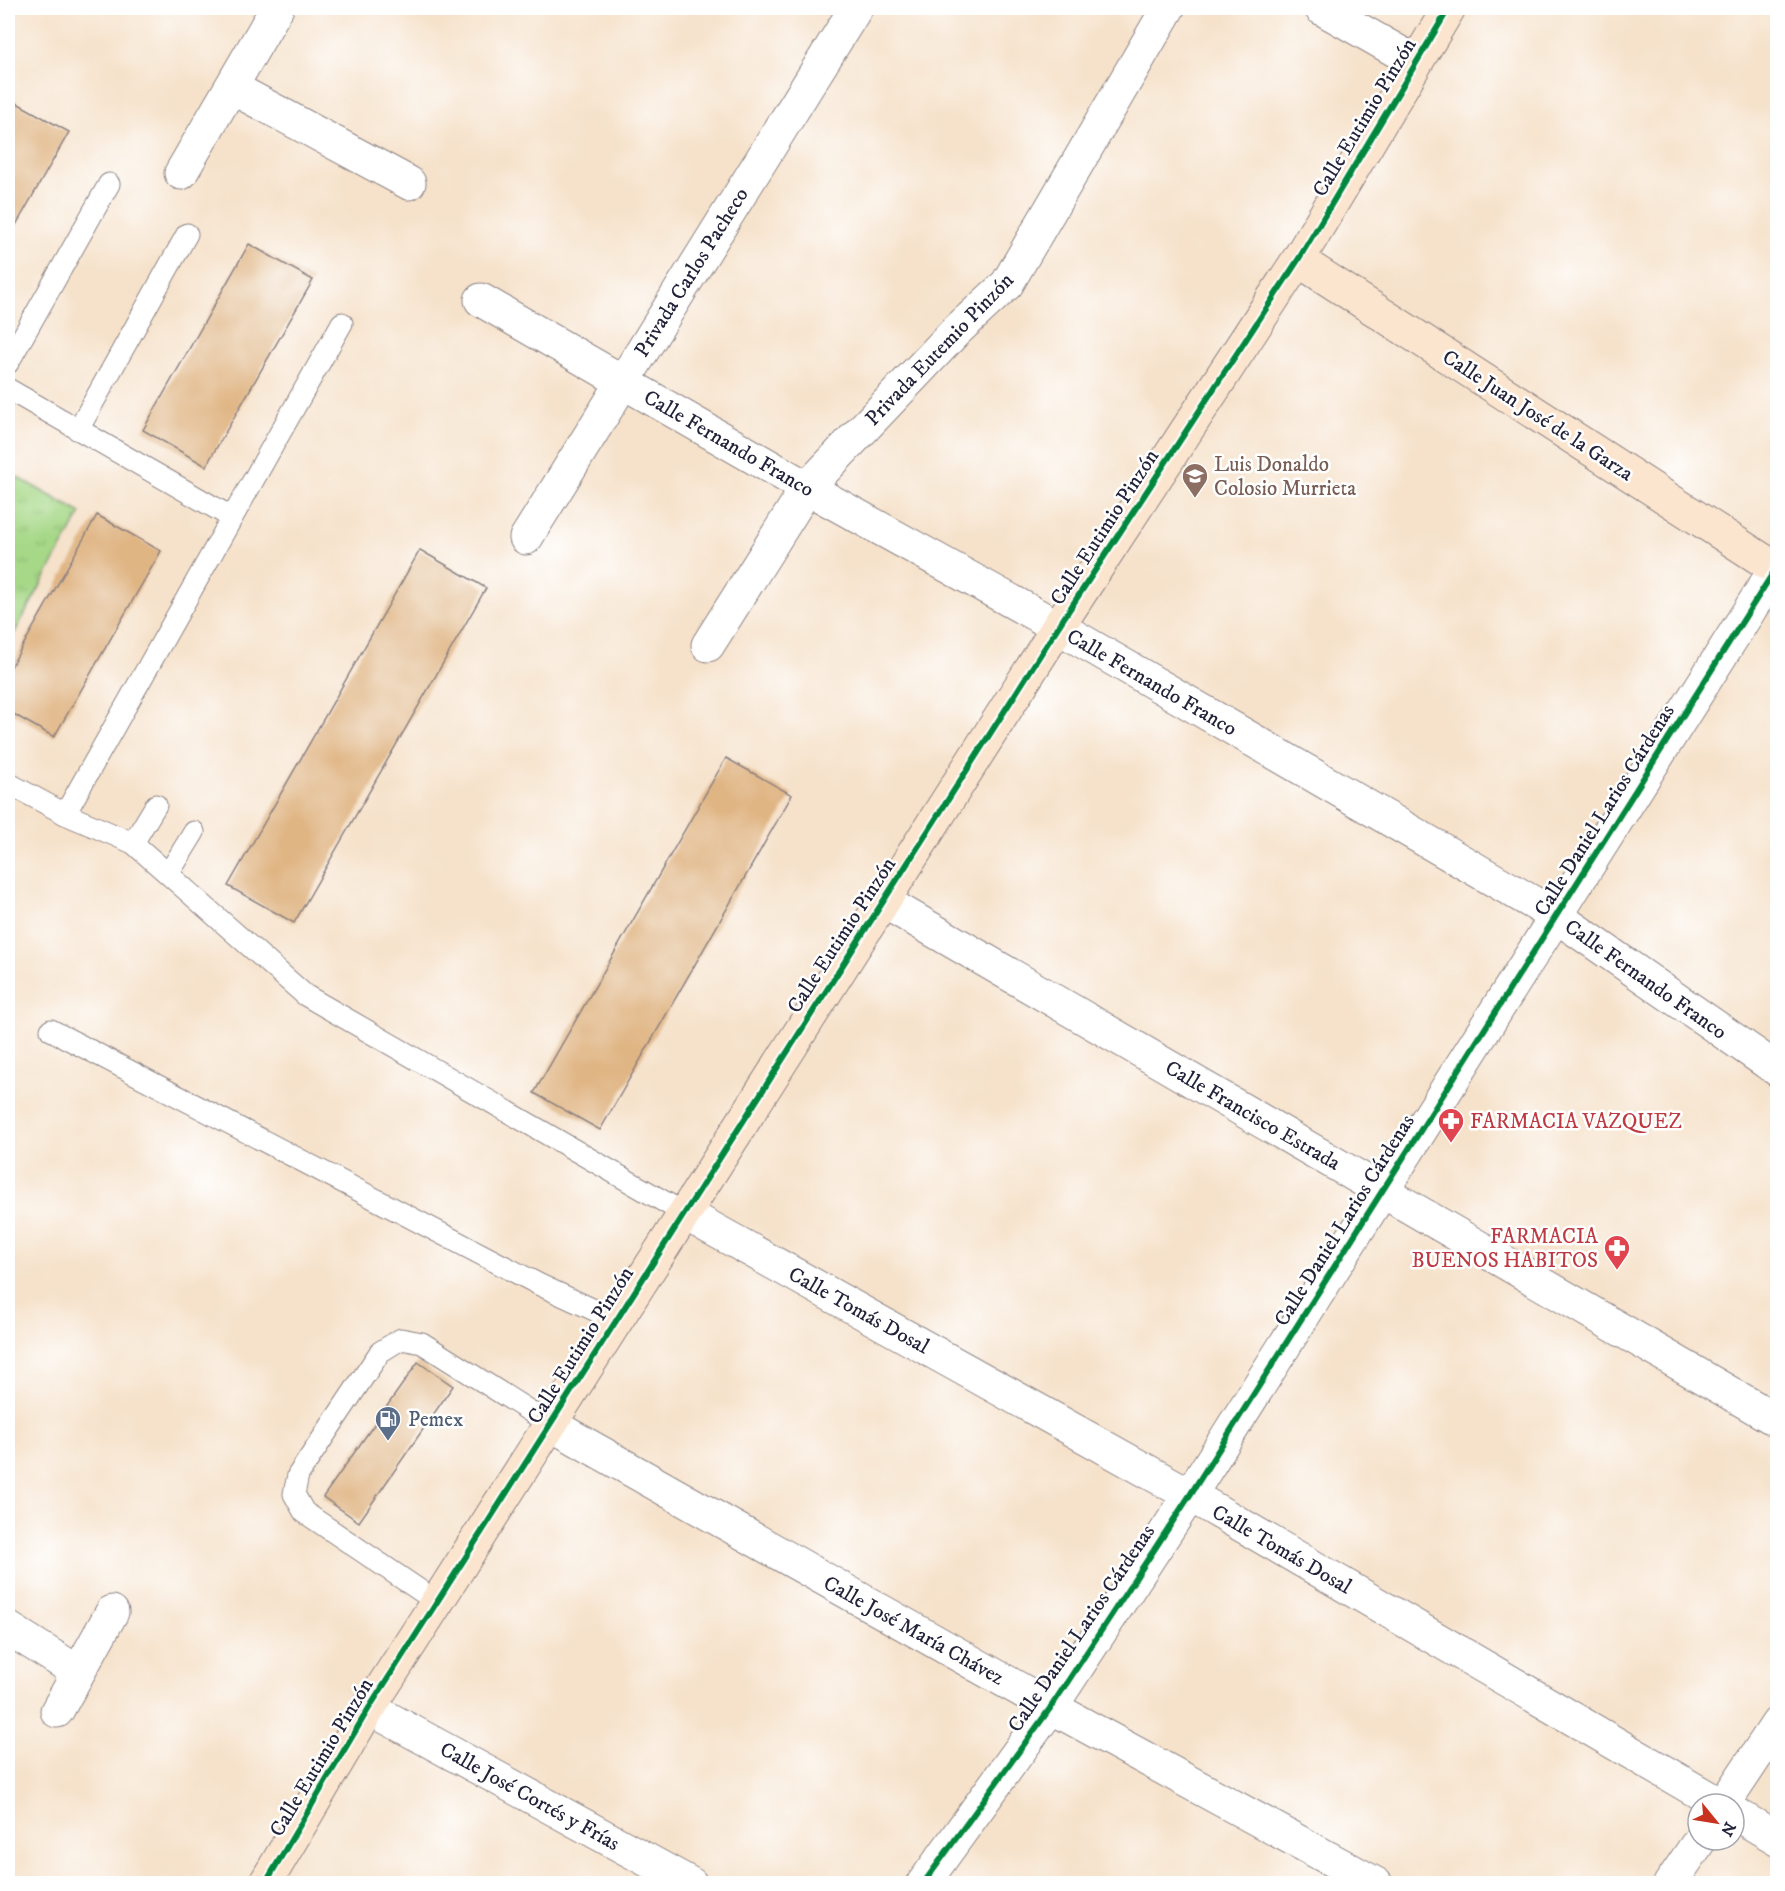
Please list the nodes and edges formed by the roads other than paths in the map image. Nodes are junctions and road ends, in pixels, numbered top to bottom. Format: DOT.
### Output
graph roads {
  1 [pos="277,8"];
  2 [pos="856,8"];
  3 [pos="1168,8"];
  4 [pos="1321,8"];
  5 [pos="1449,8"];
  6 [pos="1416,63"];
  7 [pos="231,87"];
  8 [pos="181,173"];
  9 [pos="409,183"];
  10 [pos="109,184"];
  11 [pos="187,234"];
  12 [pos="1298,260"];
  13 [pos="481,300"];
  14 [pos="342,323"];
  15 [pos="8,363"];
  16 [pos="622,382"];
  17 [pos="8,389"];
  18 [pos="78,430"];
  19 [pos="807,488"];
  20 [pos="231,516"];
  21 [pos="526,538"];
  22 [pos="1777,568"];
  23 [pos="1059,627"];
  24 [pos="708,645"];
  25 [pos="8,783"];
  26 [pos="156,805"];
  27 [pos="65,814"];
  28 [pos="194,832"];
  29 [pos="133,843"];
  30 [pos="169,873"];
  31 [pos="883,901"];
  32 [pos="1556,916"];
  33 [pos="51,1030"];
  34 [pos="1778,1070"];
  35 [pos="1382,1190"];
  36 [pos="684,1213"];
  37 [pos="616,1320"];
  38 [pos="1778,1421"];
  39 [pos="550,1424"];
  40 [pos="1190,1495"];
  41 [pos="436,1602"];
  42 [pos="112,1611"];
  43 [pos="8,1628"];
  44 [pos="78,1672"];
  45 [pos="1051,1707"];
  46 [pos="369,1708"];
  47 [pos="57,1710"];
  48 [pos="1778,1723"];
  49 [pos="1698,1792"];
  50 [pos="1732,1792"];
  51 [pos="1746,1820"];
  52 [pos="1778,1839"];
  53 [pos="1692,1852"];
  54 [pos="265,1884"];
  55 [pos="691,1884"];
  56 [pos="923,1884"];
  57 [pos="1376,1884"];
  58 [pos="1670,1884"];
  1 -- 7 [label="street"];
  2 -- 16 [label="street, Privada Carlos Pacheco"];
  3 -- 19 [label="street, Privada Eutemio Pinzón"];
  4 -- 6 [label="street"];
  5 -- 6 [label="street, Calle Eutimio Pinzón"];
  6 -- 12 [label="street, Calle Eutimio Pinzón"];
  7 -- 8 [label="street"];
  7 -- 9 [label="street"];
  10 -- 15 [label="lane"];
  11 -- 18 [label="lane"];
  12 -- 22 [label="street, Calle Juan José de la Garza"];
  12 -- 23 [label="street, Calle Eutimio Pinzón"];
  13 -- 16 [label="street, Calle Fernando Franco"];
  14 -- 20 [label="lane"];
  16 -- 19 [label="street, Calle Fernando Franco"];
  16 -- 21 [label="street, Privada Carlos Pacheco"];
  17 -- 18 [label="lane"];
  18 -- 20 [label="lane"];
  19 -- 23 [label="street, Calle Fernando Franco"];
  19 -- 24 [label="street, Privada Eutemio Pinzón"];
  20 -- 27 [label="lane"];
  22 -- 32 [label="street, Calle Daniel Larios Cárdenas"];
  23 -- 31 [label="street, Calle Eutimio Pinzón"];
  23 -- 32 [label="street, Calle Fernando Franco"];
  25 -- 27 [label="lane"];
  26 -- 29 [label="lane"];
  27 -- 29 [label="lane"];
  28 -- 30 [label="lane"];
  29 -- 30 [label="lane"];
  30 -- 36 [label="lane"];
  31 -- 35 [label="street, Calle Francisco Estrada"];
  31 -- 36 [label="street, Calle Eutimio Pinzón"];
  32 -- 34 [label="street, Calle Fernando Franco"];
  32 -- 35 [label="street, Calle Daniel Larios Cárdenas"];
  33 -- 37 [label="lane"];
  35 -- 38 [label="street, Calle Francisco Estrada"];
  35 -- 40 [label="street, Calle Daniel Larios Cárdenas"];
  36 -- 37 [label="street, Calle Eutimio Pinzón"];
  36 -- 40 [label="street, Calle Tomás Dosal"];
  37 -- 39 [label="street, Calle Eutimio Pinzón"];
  39 -- 41 [label="street, Calle Eutimio Pinzón"];
  39 -- 41 [label="lane"];
  39 -- 45 [label="street, Calle José María Chávez"];
  40 -- 45 [label="street, Calle Daniel Larios Cárdenas"];
  40 -- 49 [label="street, Calle Tomás Dosal"];
  41 -- 46 [label="street, Calle Eutimio Pinzón"];
  42 -- 44 [label="street"];
  43 -- 44 [label="street"];
  44 -- 47 [label="street"];
  45 -- 56 [label="street, Calle Daniel Larios Cárdenas"];
  45 -- 57 [label="street, Calle José María Chávez"];
  46 -- 54 [label="street, Calle Eutimio Pinzón"];
  46 -- 55 [label="street, Calle José Cortés y Frías"];
  48 -- 50 [label="street"];
  51 -- 52 [label="street"];
  53 -- 58 [label="street"];
}
